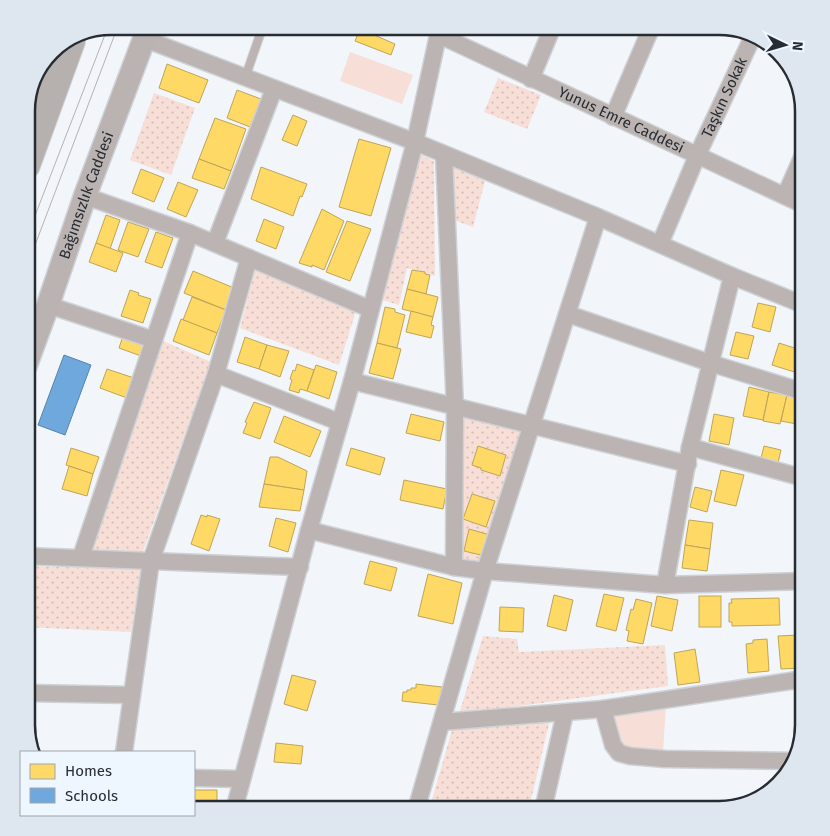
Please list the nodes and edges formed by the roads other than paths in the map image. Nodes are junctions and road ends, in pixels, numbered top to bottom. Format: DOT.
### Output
graph roads {
  1 [pos="146,35"];
  2 [pos="151,35"];
  3 [pos="260,35"];
  4 [pos="439,35"];
  5 [pos="448,35"];
  6 [pos="549,35"];
  7 [pos="648,35"];
  8 [pos="750,42"];
  9 [pos="68,49"];
  10 [pos="245,78"];
  11 [pos="531,79"];
  12 [pos="274,89"];
  13 [pos="613,117"];
  14 [pos="35,140"];
  15 [pos="415,142"];
  16 [pos="444,155"];
  17 [pos="697,156"];
  18 [pos="795,174"];
  19 [pos="85,196"];
  20 [pos="785,196"];
  21 [pos="795,201"];
  22 [pos="598,217"];
  23 [pos="190,233"];
  24 [pos="215,243"];
  25 [pos="660,244"];
  26 [pos="249,258"];
  27 [pos="732,276"];
  28 [pos="795,300"];
  29 [pos="48,305"];
  30 [pos="370,308"];
  31 [pos="568,314"];
  32 [pos="35,340"];
  33 [pos="154,340"];
  34 [pos="710,363"];
  35 [pos="216,374"];
  36 [pos="352,382"];
  37 [pos="795,389"];
  38 [pos="455,408"];
  39 [pos="339,422"];
  40 [pos="531,425"];
  41 [pos="690,447"];
  42 [pos="688,464"];
  43 [pos="795,476"];
  44 [pos="309,530"];
  45 [pos="35,556"];
  46 [pos="81,557"];
  47 [pos="151,561"];
  48 [pos="300,566"];
  49 [pos="454,567"];
  50 [pos="485,571"];
  51 [pos="795,581"];
  52 [pos="664,585"];
  53 [pos="795,680"];
  54 [pos="35,693"];
  55 [pos="132,695"];
  56 [pos="603,709"];
  57 [pos="565,712"];
  58 [pos="442,722"];
  59 [pos="124,751"];
  60 [pos="786,761"];
  61 [pos="195,778"];
  62 [pos="242,779"];
  63 [pos="236,801"];
  64 [pos="419,801"];
  65 [pos="546,801"];
  1 -- 19 [label="main road, Bağımsızlık Caddesi"];
  2 -- 10 [label="street"];
  3 -- 10 [label="lane"];
  4 -- 15 [label="street"];
  5 -- 11 [label="street, Yunus Emre Caddesi"];
  6 -- 11 [label="street"];
  7 -- 13 [label="street"];
  8 -- 17 [label="street, Taşkın Sokak"];
  9 -- 14 [label="highway"];
  10 -- 12 [label="street"];
  11 -- 13 [label="street, Yunus Emre Caddesi"];
  12 -- 15 [label="street"];
  12 -- 24 [label="street"];
  13 -- 17 [label="street, Yunus Emre Caddesi"];
  15 -- 16 [label="street"];
  15 -- 30 [label="street"];
  16 -- 22 [label="street"];
  16 -- 38 [label="street"];
  17 -- 20 [label="street, Yunus Emre Caddesi"];
  17 -- 25 [label="street, Taşkın Sokak"];
  18 -- 20 [label="street"];
  19 -- 23 [label="street"];
  19 -- 29 [label="main road, Bağımsızlık Caddesi"];
  20 -- 21 [label="street, Yunus Emre Caddesi"];
  22 -- 25 [label="street"];
  22 -- 31 [label="street"];
  23 -- 24 [label="street"];
  23 -- 33 [label="street"];
  24 -- 26 [label="street"];
  25 -- 27 [label="street"];
  26 -- 30 [label="street"];
  26 -- 35 [label="street"];
  27 -- 28 [label="street"];
  27 -- 34 [label="street"];
  29 -- 32 [label="main road, Bağımsızlık Caddesi"];
  29 -- 33 [label="street"];
  30 -- 36 [label="street"];
  31 -- 34 [label="street"];
  31 -- 40 [label="street"];
  33 -- 46 [label="street"];
  34 -- 37 [label="street"];
  34 -- 41 [label="street"];
  35 -- 39 [label="street"];
  35 -- 47 [label="street"];
  36 -- 38 [label="street"];
  36 -- 39 [label="street"];
  38 -- 40 [label="street"];
  38 -- 49 [label="street"];
  39 -- 44 [label="street"];
  40 -- 42 [label="street"];
  40 -- 50 [label="street"];
  41 -- 42 [label="street"];
  41 -- 43 [label="street"];
  42 -- 52 [label="street"];
  44 -- 48 [label="street"];
  44 -- 49 [label="street"];
  45 -- 46 [label="street"];
  46 -- 47 [label="street"];
  47 -- 48 [label="street"];
  47 -- 55 [label="street"];
  48 -- 62 [label="street"];
  49 -- 50 [label="street"];
  50 -- 52 [label="street"];
  50 -- 58 [label="street"];
  51 -- 52 [label="street"];
  53 -- 56 [label="street"];
  54 -- 55 [label="street"];
  55 -- 59 [label="street"];
  56 -- 57 [label="street"];
  56 -- 60 [label="street"];
  57 -- 58 [label="street"];
  57 -- 65 [label="street"];
  58 -- 64 [label="street"];
  61 -- 62 [label="street"];
  62 -- 63 [label="street"];
}
